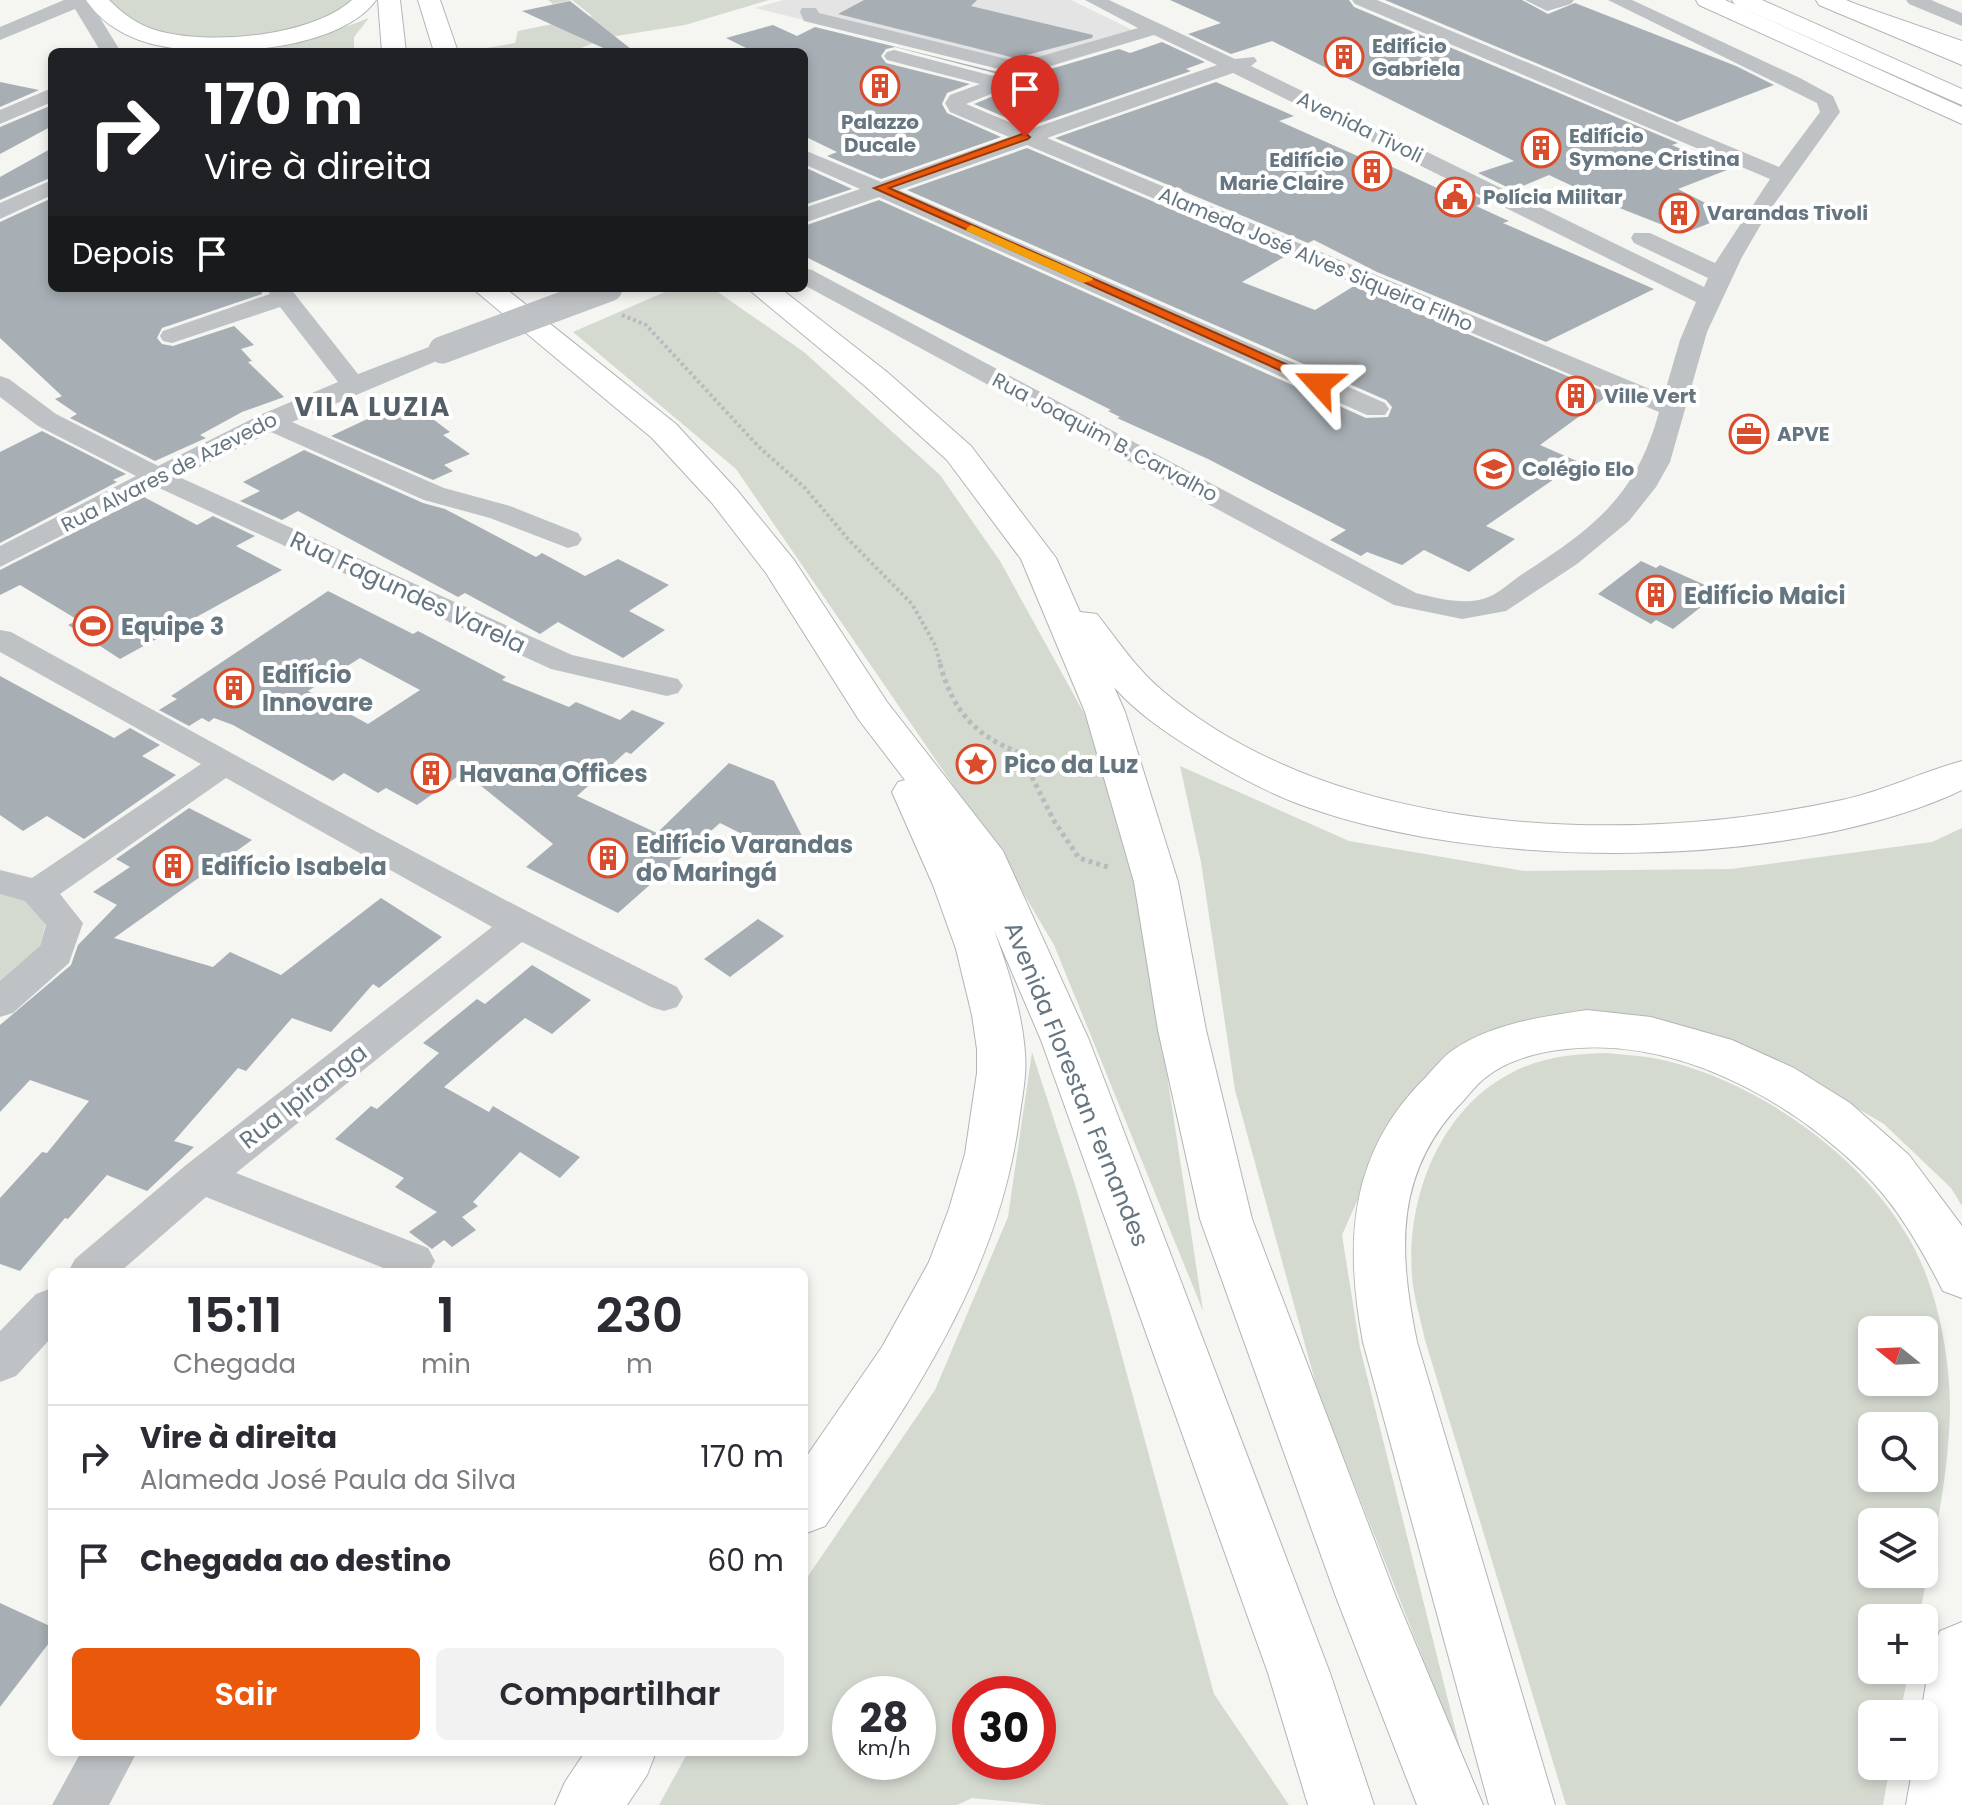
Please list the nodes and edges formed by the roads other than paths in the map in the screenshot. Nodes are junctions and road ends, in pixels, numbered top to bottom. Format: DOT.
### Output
graph roads {
  1 [pos="80,0"];
  2 [pos="97,0"];
  3 [pos="365,0"];
  4 [pos="389,0"];
  5 [pos="429,0"];
  6 [pos="1094,0"];
  7 [pos="1133,0"];
  8 [pos="1361,0"];
  9 [pos="1534,0"];
  10 [pos="1565,0"];
  11 [pos="1617,0"];
  12 [pos="1707,0"];
  13 [pos="1743,0"];
  14 [pos="1785,0"];
  15 [pos="1915,0"];
  16 [pos="1836,4"];
  17 [pos="809,12"];
  18 [pos="1962,20"];
  19 [pos="1155,29"];
  20 [pos="0,34"];
  21 [pos="108,46"];
  22 [pos="394,48"];
  23 [pos="445,48"];
  24 [pos="1962,49"];
  25 [pos="894,56"];
  26 [pos="1256,58"];
  27 [pos="1962,58"];
  28 [pos="1235,66"];
  29 [pos="1962,78"];
  30 [pos="48,96"];
  31 [pos="1962,98"];
  32 [pos="1962,116"];
  33 [pos="0,118"];
  34 [pos="1025,137"];
  35 [pos="808,158"];
  36 [pos="1481,163"];
  37 [pos="1785,177"];
  38 [pos="879,188"];
  39 [pos="48,189"];
  40 [pos="0,212"];
  41 [pos="808,215"];
  42 [pos="1622,229"];
  43 [pos="808,277"];
  44 [pos="1715,287"];
  45 [pos="281,292"];
  46 [pos="492,292"];
  47 [pos="598,292"];
  48 [pos="767,292"];
  49 [pos="172,336"];
  50 [pos="352,383"];
  51 [pos="0,384"];
  52 [pos="1376,409"];
  53 [pos="1674,409"];
  54 [pos="269,421"];
  55 [pos="158,476"];
  56 [pos="568,539"];
  57 [pos="0,558"];
  58 [pos="1038,558"];
  59 [pos="0,639"];
  60 [pos="667,686"];
  61 [pos="873,711"];
  62 [pos="226,762"];
  63 [pos="1962,774"];
  64 [pos="0,882"];
  65 [pos="37,892"];
  66 [pos="519,925"];
  67 [pos="664,997"];
  68 [pos="0,1003"];
  69 [pos="201,1177"];
  70 [pos="409,1266"];
  71 [pos="95,1268"];
  72 [pos="1962,1275"];
  73 [pos="48,1311"];
  74 [pos="0,1362"];
  75 [pos="808,1501"];
  76 [pos="1962,1653"];
  77 [pos="109,1756"];
  78 [pos="79,1805"];
  79 [pos="1341,1805"];
  80 [pos="1450,1805"];
  81 [pos="1522,1805"];
  82 [pos="1939,1805"];
  1 -- 20 [label="street"];
  1 -- 21 [label="street"];
  2 -- 3 [label="main road"];
  4 -- 22 [label="main road"];
  5 -- 23 [label="main road"];
  6 -- 19 [label="street, Avenida Tivoli"];
  7 -- 26 [label="street, Avenida Tivoli"];
  8 -- 37 [label="street"];
  9 -- 10 [label="street"];
  11 -- 37 [label="street, Rua Joaquim B. Carvalho"];
  12 -- 32 [label="main road"];
  13 -- 31 [label="main road"];
  14 -- 29 [label="main road"];
  15 -- 18 [label="street"];
  16 -- 24 [label="main road"];
  16 -- 27 [label="main road"];
  17 -- 19 [label="street"];
  19 -- 28 [label="street, Avenida Tivoli"];
  25 -- 34 [label="street, Alameda José Alves Siqueira Filho"];
  26 -- 28 [label="street"];
  26 -- 36 [label="street, Avenida Tivoli"];
  28 -- 34 [label="street"];
  28 -- 44 [label="street, Avenida Tivoli"];
  30 -- 33 [label="street"];
  34 -- 38 [label="street"];
  34 -- 53 [label="street, Alameda José Alves Siqueira Filho"];
  35 -- 38 [label="street"];
  37 -- 44 [label="street, Rua Joaquim B. Carvalho"];
  38 -- 41 [label="street"];
  38 -- 52 [label="street"];
  39 -- 40 [label="street"];
  42 -- 44 [label="street"];
  43 -- 53 [label="street, Rua Joaquim B. Carvalho"];
  44 -- 53 [label="street, Rua Joaquim B. Carvalho"];
  45 -- 49 [label="street"];
  45 -- 50 [label="street"];
  46 -- 61 [label="main road, Avenida Florestan Fernandes"];
  47 -- 50 [label="street, Rua Alvares de Azevedo, bridge"];
  48 -- 58 [label="main road"];
  50 -- 54 [label="street, Rua Alvares de Azevedo"];
  51 -- 55 [label="street, Rua Fagundes Varela"];
  54 -- 55 [label="street, Rua Alvares de Azevedo"];
  54 -- 56 [label="street"];
  55 -- 57 [label="street, Rua Alvares de Azevedo"];
  55 -- 60 [label="street, Rua Fagundes Varela"];
  58 -- 63 [label="main road"];
  58 -- 80 [label="main road"];
  59 -- 62 [label="street"];
  61 -- 75 [label="main road"];
  61 -- 79 [label="main road, Avenida Florestan Fernandes"];
  62 -- 65 [label="street"];
  62 -- 66 [label="street"];
  64 -- 65 [label="street"];
  65 -- 68 [label="street"];
  66 -- 67 [label="street"];
  66 -- 69 [label="street, Rua Ipiranga"];
  69 -- 70 [label="street"];
  69 -- 71 [label="street, Rua Ipiranga"];
  72 -- 81 [label="main road"];
  73 -- 74 [label="street"];
  76 -- 82 [label="main road"];
  77 -- 78 [label="street"];
}
